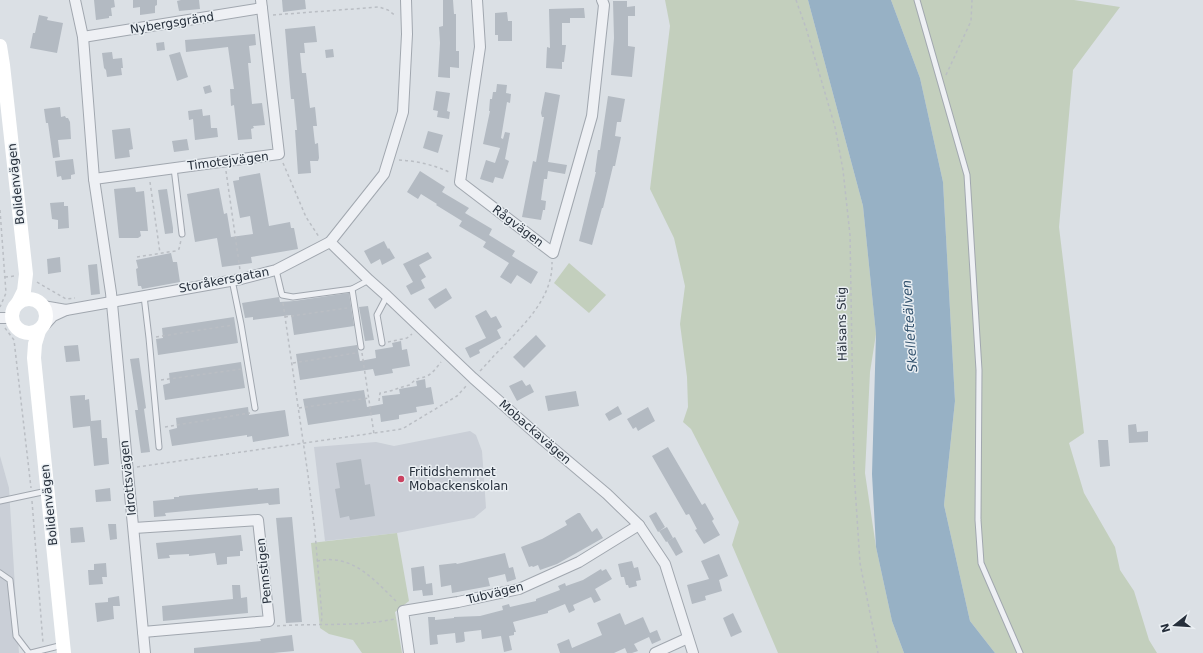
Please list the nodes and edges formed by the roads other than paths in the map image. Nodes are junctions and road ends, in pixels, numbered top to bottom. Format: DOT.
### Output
graph roads {
  1 [pos="75,0"];
  2 [pos="406,0"];
  3 [pos="477,0"];
  4 [pos="602,0"];
  5 [pos="917,0"];
  6 [pos="262,8"];
  7 [pos="82,37"];
  8 [pos="0,46"];
  9 [pos="174,168"];
  10 [pos="94,179"];
  11 [pos="182,234"];
  12 [pos="328,243"];
  13 [pos="276,270"];
  14 [pos="26,274"];
  15 [pos="236,280"];
  16 [pos="369,280"];
  17 [pos="352,289"];
  18 [pos="144,296"];
  19 [pos="387,296"];
  20 [pos="112,302"];
  21 [pos="18,303"];
  22 [pos="41,304"];
  23 [pos="66,310"];
  24 [pos="5,318"];
  25 [pos="41,329"];
  26 [pos="22,332"];
  27 [pos="382,343"];
  28 [pos="361,350"];
  29 [pos="34,358"];
  30 [pos="254,408"];
  31 [pos="158,447"];
  32 [pos="48,491"];
  33 [pos="0,501"];
  34 [pos="639,525"];
  35 [pos="134,528"];
  36 [pos="0,573"];
  37 [pos="143,632"];
  38 [pos="688,638"];
  39 [pos="64,649"];
  40 [pos="30,653"];
  41 [pos="145,653"];
  42 [pos="409,653"];
  43 [pos="655,653"];
  44 [pos="693,653"];
  45 [pos="1020,653"];
  1 -- 7 [label="street"];
  2 -- 12 [label="street, Storåkersgatan"];
  3 -- 4 [label="street, Rågvägen"];
  5 -- 45 [label="lane"];
  6 -- 7 [label="street, Nybergsgränd"];
  6 -- 9 [label="street, Timotejvägen"];
  7 -- 10 [label="street"];
  8 -- 14 [label="main road, Bolidenvägen"];
  9 -- 10 [label="street, Timotejvägen"];
  9 -- 11 [label="lane"];
  10 -- 20 [label="street"];
  12 -- 13 [label="street, Storåkersgatan"];
  12 -- 16 [label="street, Mobackavägen"];
  13 -- 15 [label="street, Storåkersgatan"];
  13 -- 17 [label="lane"];
  14 -- 21 [label="main road, Bolidenvägen"];
  14 -- 22 [label="main road, Bolidenvägen"];
  15 -- 18 [label="street, Storåkersgatan"];
  15 -- 30 [label="lane"];
  16 -- 17 [label="lane"];
  16 -- 19 [label="street, Mobackavägen"];
  17 -- 28 [label="lane"];
  18 -- 20 [label="street, Storåkersgatan"];
  18 -- 31 [label="lane"];
  19 -- 27 [label="lane"];
  19 -- 34 [label="street, Mobackavägen"];
  20 -- 23 [label="street, Storåkersgatan"];
  20 -- 35 [label="street, Idrottsvägen"];
  21 -- 22 [label="main road"];
  21 -- 24 [label="main road"];
  22 -- 23 [label="street, Storåkersgatan"];
  22 -- 25 [label="main road"];
  23 -- 25 [label="street, Storåkersgatan"];
  24 -- 26 [label="main road"];
  25 -- 26 [label="main road"];
  25 -- 29 [label="main road, Bolidenvägen"];
  26 -- 29 [label="main road, Bolidenvägen"];
  29 -- 32 [label="main road, Bolidenvägen"];
  32 -- 33 [label="lane"];
  32 -- 39 [label="main road, Bolidenvägen"];
  34 -- 38 [label="street, Mobackavägen"];
  34 -- 42 [label="street, Tubvägen"];
  35 -- 37 [label="street, Idrottsvägen"];
  35 -- 37 [label="street, Pennstigen"];
  36 -- 40 [label="lane"];
  37 -- 41 [label="street, Idrottsvägen"];
  38 -- 43 [label="street"];
  38 -- 44 [label="street, Mobackavägen"];
  39 -- 40 [label="lane"];
}
